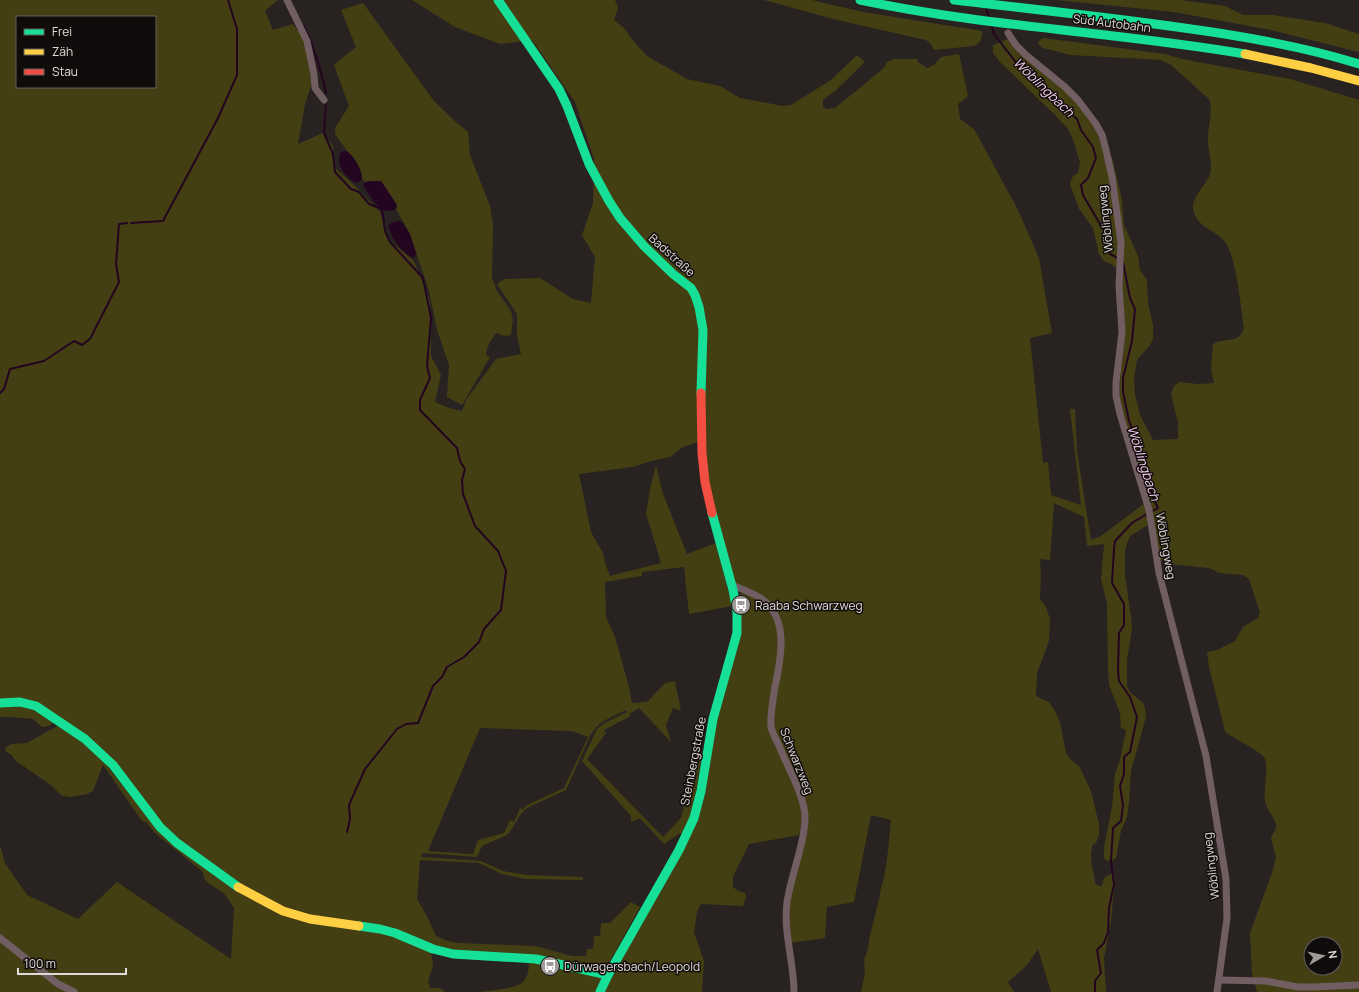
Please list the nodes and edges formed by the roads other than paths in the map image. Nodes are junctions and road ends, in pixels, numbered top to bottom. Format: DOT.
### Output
graph roads {
  1 [pos="287,0"];
  2 [pos="498,0"];
  3 [pos="860,0"];
  4 [pos="958,1"];
  5 [pos="1008,33"];
  6 [pos="1359,64"];
  7 [pos="1359,81"];
  8 [pos="324,100"];
  9 [pos="732,585"];
  10 [pos="0,704"];
  11 [pos="0,938"];
  12 [pos="608,975"];
  13 [pos="1219,980"];
  14 [pos="1359,984"];
  15 [pos="74,992"];
  16 [pos="600,992"];
  17 [pos="794,992"];
  18 [pos="1217,992"];
  1 -- 8 [label="street"];
  2 -- 9 [label="main road, Badstraße"];
  3 -- 7 [label="main road, Süd Autobahn"];
  4 -- 6 [label="main road, Süd Autobahn"];
  5 -- 13 [label="street, Wöblingweg"];
  9 -- 12 [label="main road, Steinbergstraße"];
  9 -- 17 [label="street, Schwarzweg"];
  10 -- 12 [label="main road"];
  11 -- 15 [label="street"];
  12 -- 16 [label="main road, Steinbergstraße"];
  13 -- 14 [label="street"];
  13 -- 18 [label="street, Wöblingweg"];
}
